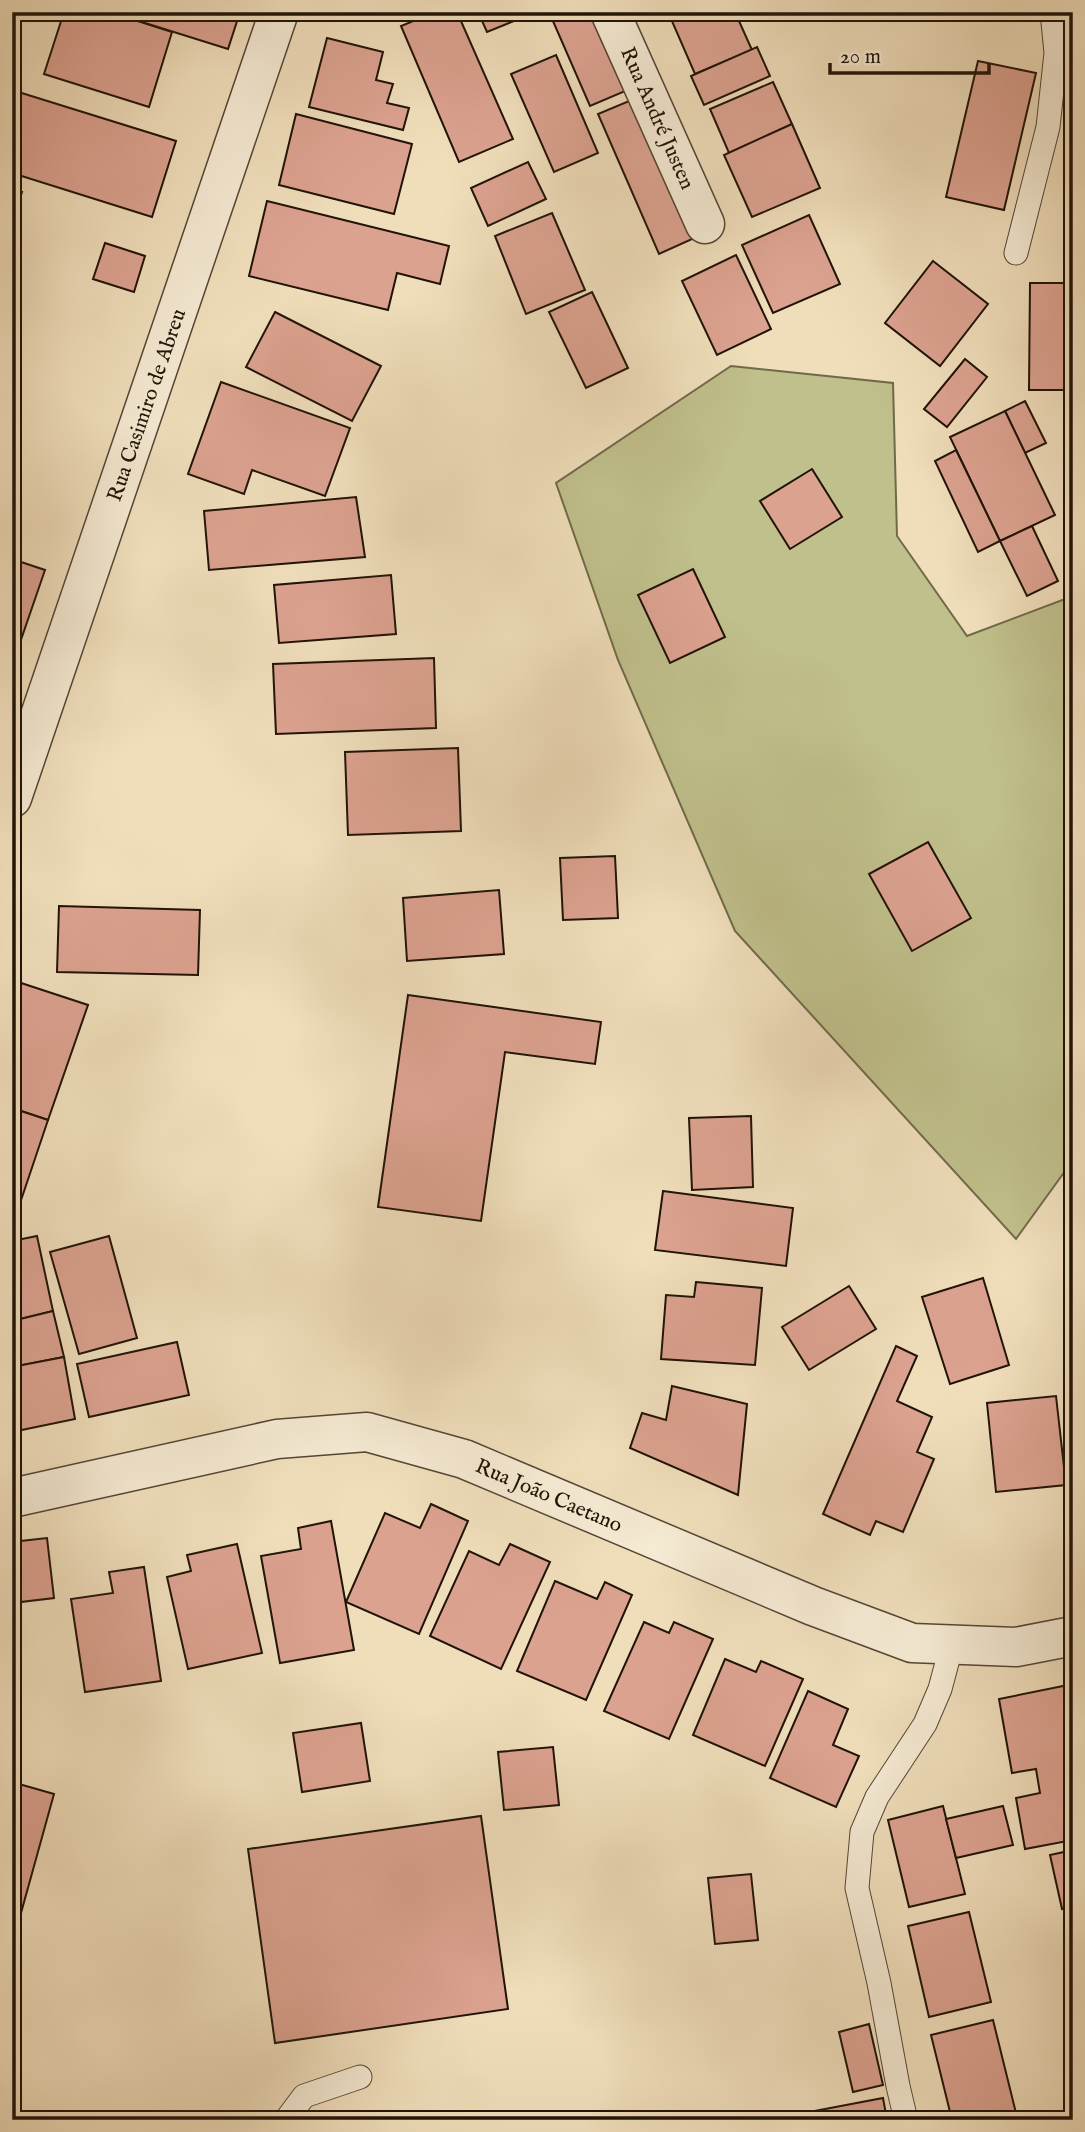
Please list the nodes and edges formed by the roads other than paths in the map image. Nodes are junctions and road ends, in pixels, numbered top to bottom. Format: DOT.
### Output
graph roads {
  1 [pos="279,12"];
  2 [pos="610,12"];
  3 [pos="1052,12"];
  4 [pos="705,224"];
  5 [pos="1016,253"];
  6 [pos="12,798"];
  7 [pos="12,1497"];
  8 [pos="1073,1636"];
  9 [pos="951,1644"];
  10 [pos="360,2077"];
  11 [pos="286,2120"];
  12 [pos="906,2120"];
  1 -- 6 [label="street, Rua Casimiro de Abreu"];
  2 -- 4 [label="street, Rua André Justen"];
  3 -- 5 [label="lane"];
  7 -- 9 [label="street, Rua João Caetano"];
  8 -- 9 [label="street, Rua João Caetano"];
  9 -- 12 [label="lane"];
  10 -- 11 [label="lane"];
}
